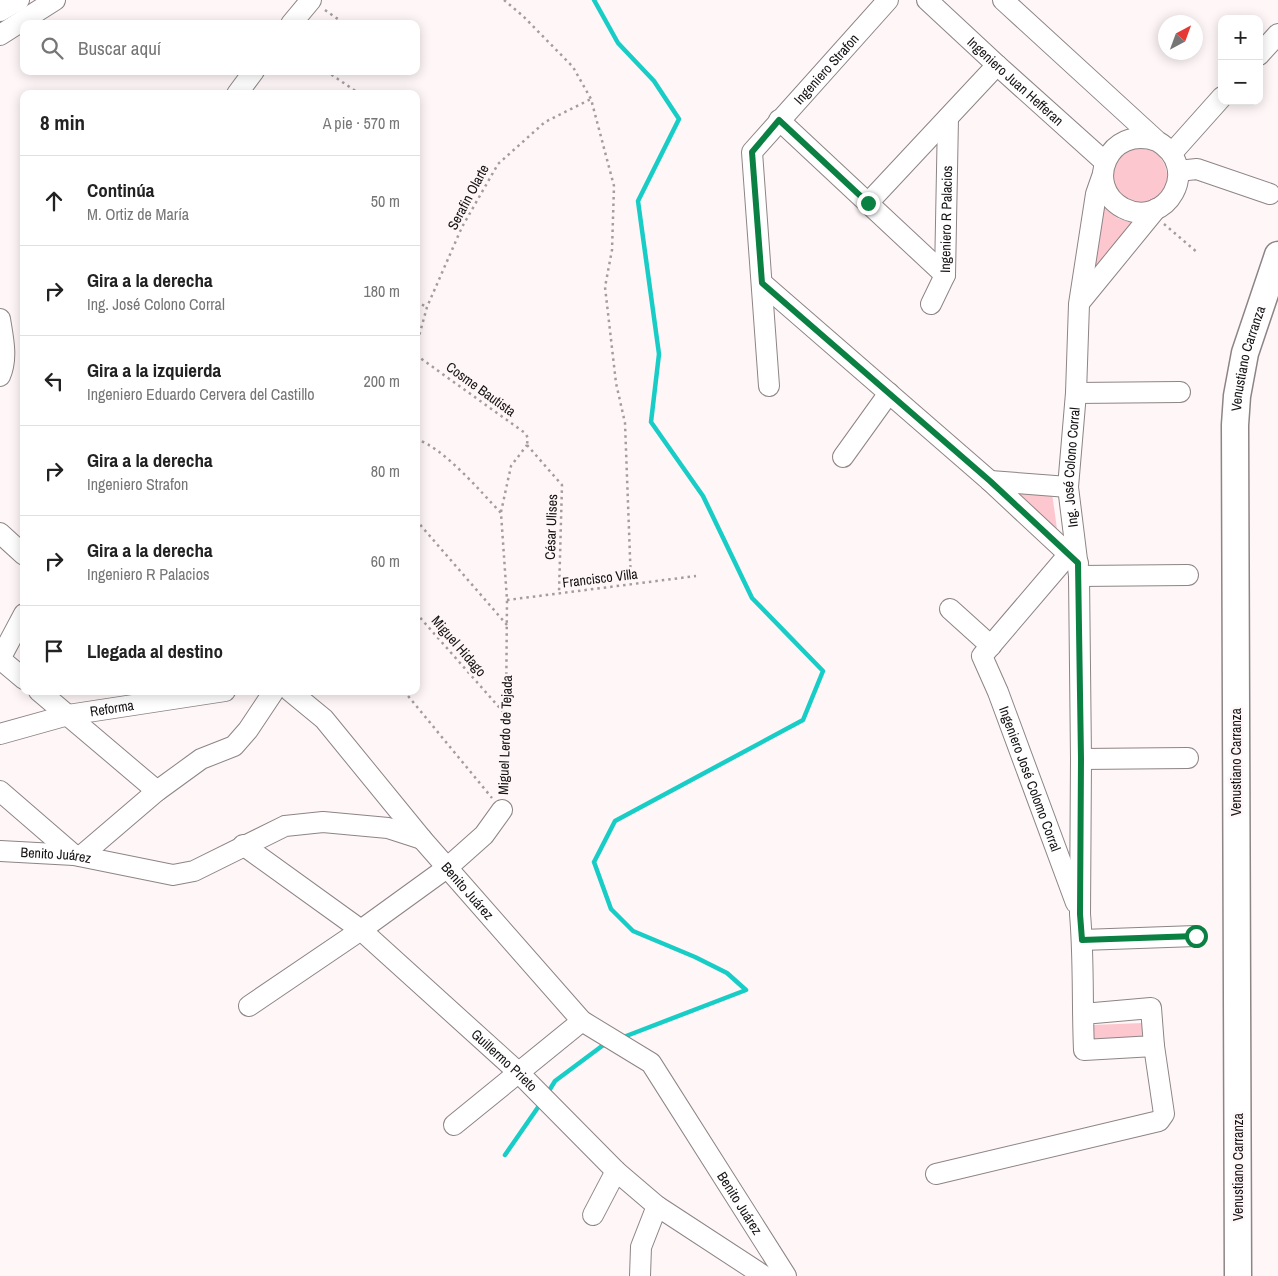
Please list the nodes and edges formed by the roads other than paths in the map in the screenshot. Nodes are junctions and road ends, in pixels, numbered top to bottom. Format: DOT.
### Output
graph roads {
  1 [pos="19,0"];
  2 [pos="55,0"];
  3 [pos="888,0"];
  4 [pos="927,0"];
  5 [pos="1003,0"];
  6 [pos="314,2"];
  7 [pos="0,11"];
  8 [pos="24,20"];
  9 [pos="295,20"];
  10 [pos="20,22"];
  11 [pos="1278,34"];
  12 [pos="0,35"];
  13 [pos="1263,51"];
  14 [pos="997,65"];
  15 [pos="251,75"];
  16 [pos="240,90"];
  17 [pos="1218,101"];
  18 [pos="948,118"];
  19 [pos="779,120"];
  20 [pos="1169,155"];
  21 [pos="1104,168"];
  22 [pos="1270,194"];
  23 [pos="868,203"];
  24 [pos="1154,211"];
  25 [pos="1278,255"];
  26 [pos="945,275"];
  27 [pos="762,283"];
  28 [pos="931,304"];
  29 [pos="1079,304"];
  30 [pos="0,319"];
  31 [pos="0,376"];
  32 [pos="769,386"];
  33 [pos="1180,392"];
  34 [pos="889,393"];
  35 [pos="1076,393"];
  36 [pos="843,456"];
  37 [pos="990,481"];
  38 [pos="1068,487"];
  39 [pos="0,533"];
  40 [pos="20,551"];
  41 [pos="1075,564"];
  42 [pos="1188,575"];
  43 [pos="950,609"];
  44 [pos="20,622"];
  45 [pos="990,646"];
  46 [pos="0,659"];
  47 [pos="20,676"];
  48 [pos="44,695"];
  49 [pos="199,695"];
  50 [pos="271,695"];
  51 [pos="295,695"];
  52 [pos="68,715"];
  53 [pos="0,734"];
  54 [pos="1188,758"];
  55 [pos="1081,759"];
  56 [pos="158,791"];
  57 [pos="0,792"];
  58 [pos="502,810"];
  59 [pos="422,839"];
  60 [pos="242,846"];
  61 [pos="0,851"];
  62 [pos="77,855"];
  63 [pos="448,867"];
  64 [pos="1080,914"];
  65 [pos="361,930"];
  66 [pos="1196,936"];
  67 [pos="1082,940"];
  68 [pos="249,1006"];
  69 [pos="1083,1014"];
  70 [pos="582,1021"];
  71 [pos="1154,1046"];
  72 [pos="519,1073"];
  73 [pos="454,1125"];
  74 [pos="616,1171"];
  75 [pos="936,1174"];
  76 [pos="657,1206"];
  77 [pos="593,1215"];
  78 [pos="640,1276"];
  79 [pos="764,1276"];
  80 [pos="786,1276"];
  81 [pos="1238,1276"];
  1 -- 7 [label="street"];
  2 -- 8 [label="street"];
  3 -- 19 [label="street, Ingeniero Strafon"];
  4 -- 14 [label="street, Ingeniero Juan Hefferan"];
  5 -- 20 [label="street"];
  6 -- 9 [label="street"];
  10 -- 12 [label="street"];
  11 -- 13 [label="street"];
  14 -- 18 [label="street"];
  14 -- 21 [label="street, Ingeniero Juan Hefferan"];
  15 -- 16 [label="street"];
  17 -- 20 [label="street"];
  18 -- 23 [label="street"];
  18 -- 26 [label="street, Ingeniero R Palacios"];
  19 -- 23 [label="street, Ingeniero R Palacios"];
  19 -- 27 [label="street, Ingeniero Strafon"];
  20 -- 21 [label="street"];
  20 -- 22 [label="street"];
  20 -- 24 [label="street"];
  21 -- 24 [label="street"];
  21 -- 29 [label="street, Ing. José Colono Corral"];
  23 -- 26 [label="street, Ingeniero R Palacios"];
  24 -- 29 [label="street"];
  25 -- 81 [label="main road, Venustiano Carranza"];
  26 -- 28 [label="street"];
  27 -- 32 [label="street, Ingeniero Strafon"];
  27 -- 34 [label="street"];
  29 -- 35 [label="street, Ing. José Colono Corral"];
  30 -- 31 [label="street"];
  33 -- 35 [label="street"];
  34 -- 36 [label="street"];
  34 -- 37 [label="street"];
  35 -- 38 [label="street, Ing. José Colono Corral"];
  37 -- 38 [label="street"];
  37 -- 41 [label="street"];
  38 -- 41 [label="street, Ing. José Colono Corral"];
  39 -- 40 [label="street"];
  41 -- 42 [label="street"];
  41 -- 45 [label="street"];
  41 -- 55 [label="street, Ing. José Colono Corral"];
  43 -- 45 [label="street"];
  44 -- 46 [label="street"];
  45 -- 64 [label="street, Ingeniero José Colomo Corral"];
  46 -- 47 [label="street"];
  48 -- 52 [label="street"];
  49 -- 52 [label="street, Reforma"];
  50 -- 56 [label="street"];
  51 -- 59 [label="street"];
  52 -- 53 [label="street, Reforma"];
  52 -- 56 [label="street"];
  54 -- 55 [label="street"];
  55 -- 64 [label="street, Ing. José Colono Corral"];
  56 -- 62 [label="street"];
  57 -- 62 [label="street"];
  58 -- 63 [label="street, Miguel Lerdo de Tejada"];
  59 -- 60 [label="street, Benito Juárez"];
  59 -- 63 [label="street, Benito Juárez"];
  60 -- 62 [label="street, Benito Juárez"];
  60 -- 65 [label="street, Guillermo Prieto"];
  61 -- 62 [label="street, Benito Juárez"];
  63 -- 65 [label="street, Miguel Lerdo de Tejada"];
  63 -- 70 [label="street, Benito Juárez"];
  64 -- 67 [label="street, Ing. José Colono Corral"];
  65 -- 68 [label="street, Miguel Lerdo de Tejada"];
  65 -- 72 [label="street, Guillermo Prieto"];
  66 -- 67 [label="street"];
  67 -- 69 [label="street, Ing. José Colono Corral"];
  69 -- 71 [label="street, Ing. José Colono Corral"];
  69 -- 71 [label="street"];
  70 -- 72 [label="street"];
  70 -- 80 [label="street, Benito Juárez"];
  71 -- 75 [label="street"];
  72 -- 73 [label="street"];
  72 -- 74 [label="street, Guillermo Prieto"];
  74 -- 76 [label="street, Guillermo Prieto"];
  74 -- 77 [label="street"];
  76 -- 78 [label="street"];
  76 -- 79 [label="street, Guillermo Prieto"];
}
